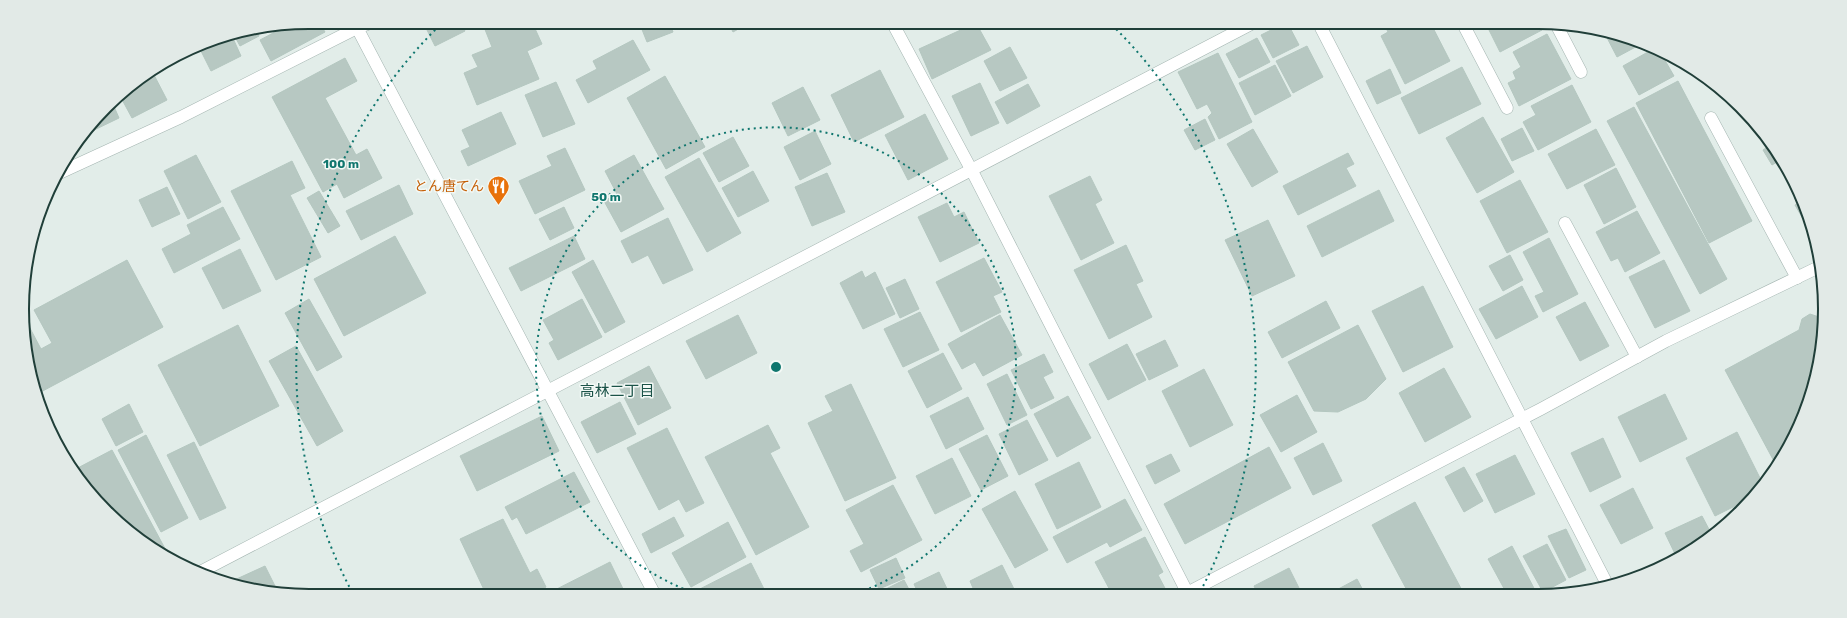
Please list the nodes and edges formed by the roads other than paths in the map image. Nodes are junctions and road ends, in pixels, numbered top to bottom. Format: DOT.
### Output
graph roads {
  1 [pos="348,29"];
  2 [pos="358,29"];
  3 [pos="896,29"];
  4 [pos="1243,29"];
  5 [pos="1322,29"];
  6 [pos="1466,29"];
  7 [pos="1559,30"];
  8 [pos="1581,72"];
  9 [pos="1507,108"];
  10 [pos="1711,118"];
  11 [pos="67,170"];
  12 [pos="972,171"];
  13 [pos="1566,223"];
  14 [pos="1815,269"];
  15 [pos="1797,278"];
  16 [pos="1637,357"];
  17 [pos="547,390"];
  18 [pos="1522,419"];
  19 [pos="205,569"];
  20 [pos="1605,580"];
  21 [pos="652,589"];
  22 [pos="1184,589"];
  23 [pos="1197,589"];
  1 -- 11 [label="street"];
  2 -- 17 [label="street"];
  3 -- 12 [label="street"];
  4 -- 12 [label="street"];
  5 -- 18 [label="street"];
  6 -- 9 [label="street"];
  7 -- 8 [label="street"];
  10 -- 15 [label="street"];
  12 -- 17 [label="street"];
  12 -- 22 [label="street"];
  13 -- 16 [label="street"];
  14 -- 15 [label="street"];
  15 -- 16 [label="street"];
  16 -- 18 [label="street"];
  17 -- 19 [label="street"];
  17 -- 21 [label="street"];
  18 -- 20 [label="street"];
  18 -- 23 [label="street"];
}
